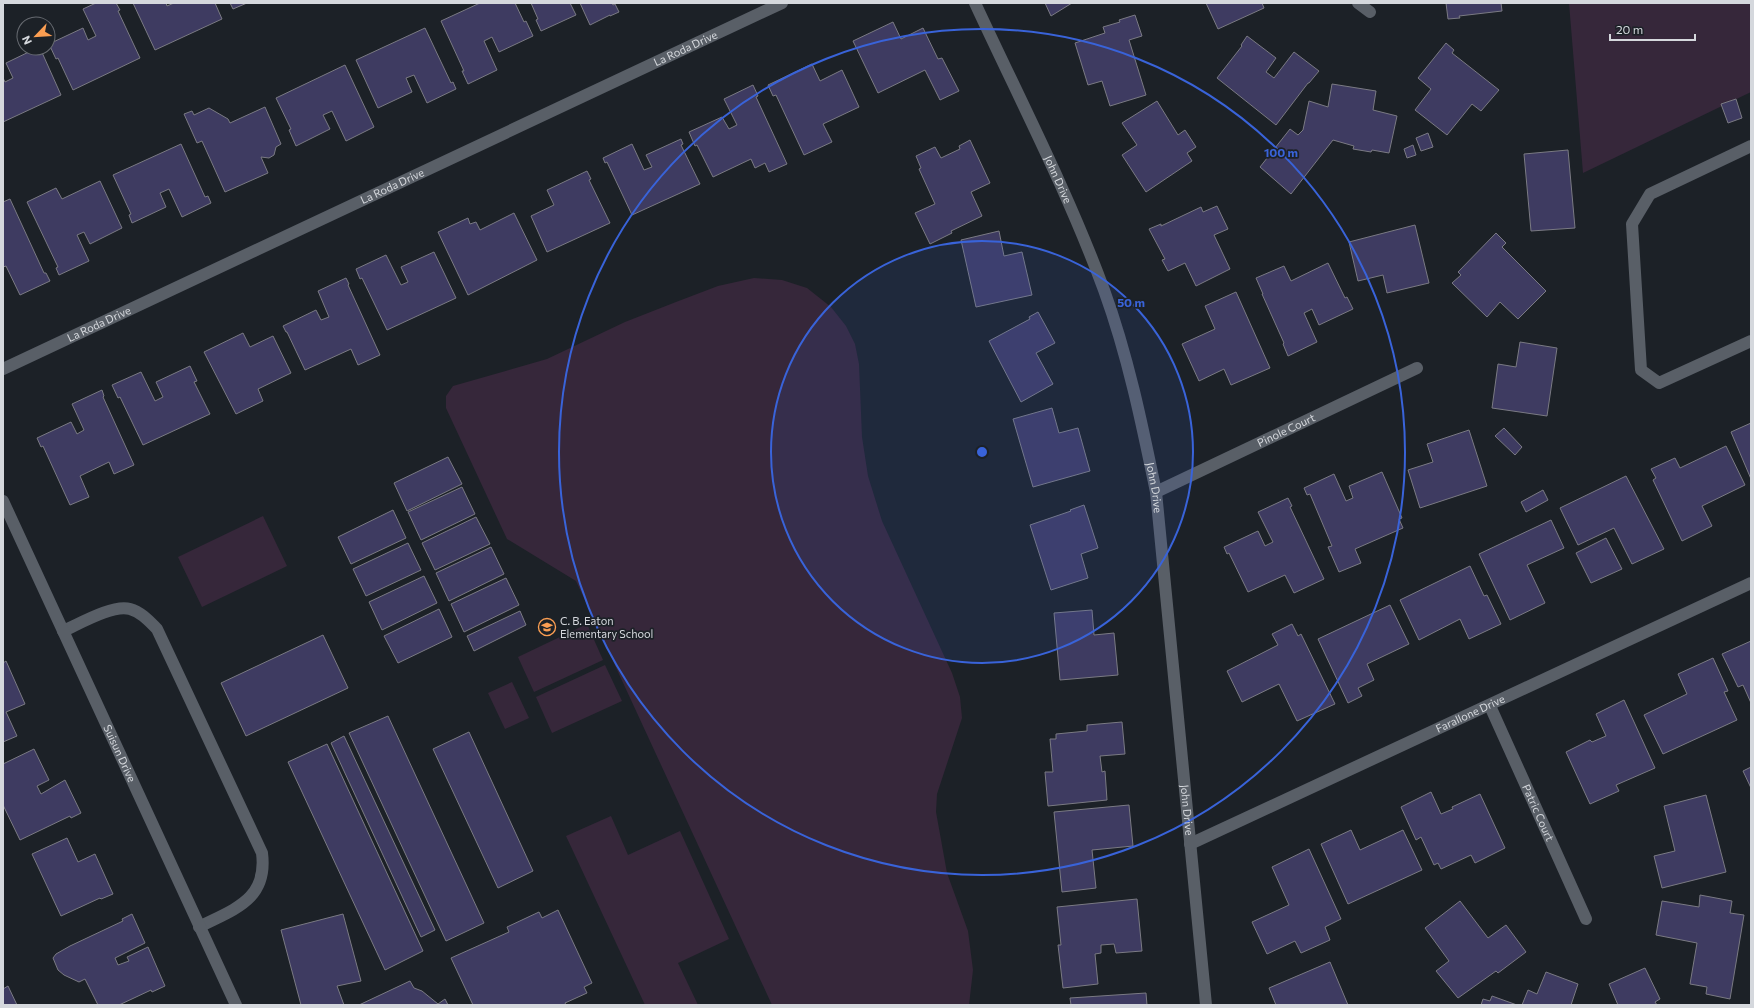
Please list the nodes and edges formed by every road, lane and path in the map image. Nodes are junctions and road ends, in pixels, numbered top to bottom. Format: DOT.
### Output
graph roads {
  1 [pos="782,3"];
  2 [pos="975,3"];
  3 [pos="1358,3"];
  4 [pos="1370,12"];
  5 [pos="1751,146"];
  6 [pos="1751,341"];
  7 [pos="1417,368"];
  8 [pos="3,369"];
  9 [pos="1156,492"];
  10 [pos="3,501"];
  11 [pos="1751,583"];
  12 [pos="63,631"];
  13 [pos="1490,706"];
  14 [pos="1190,844"];
  15 [pos="1586,919"];
  16 [pos="198,926"];
  17 [pos="236,1005"];
  18 [pos="1206,1005"];
  1 -- 8 [label="street, La Roda Drive"];
  2 -- 9 [label="street, John Drive"];
  3 -- 4 [label="street"];
  5 -- 6 [label="street"];
  7 -- 9 [label="street, Pinole Court"];
  9 -- 14 [label="street, John Drive"];
  10 -- 12 [label="street, Suisun Drive"];
  11 -- 13 [label="street, Farallone Drive"];
  12 -- 16 [label="street, Suisun Drive"];
  12 -- 16 [label="street"];
  13 -- 14 [label="street, Farallone Drive"];
  13 -- 15 [label="street, Patric Court"];
  14 -- 18 [label="street, John Drive"];
  16 -- 17 [label="street, Suisun Drive"];
}
